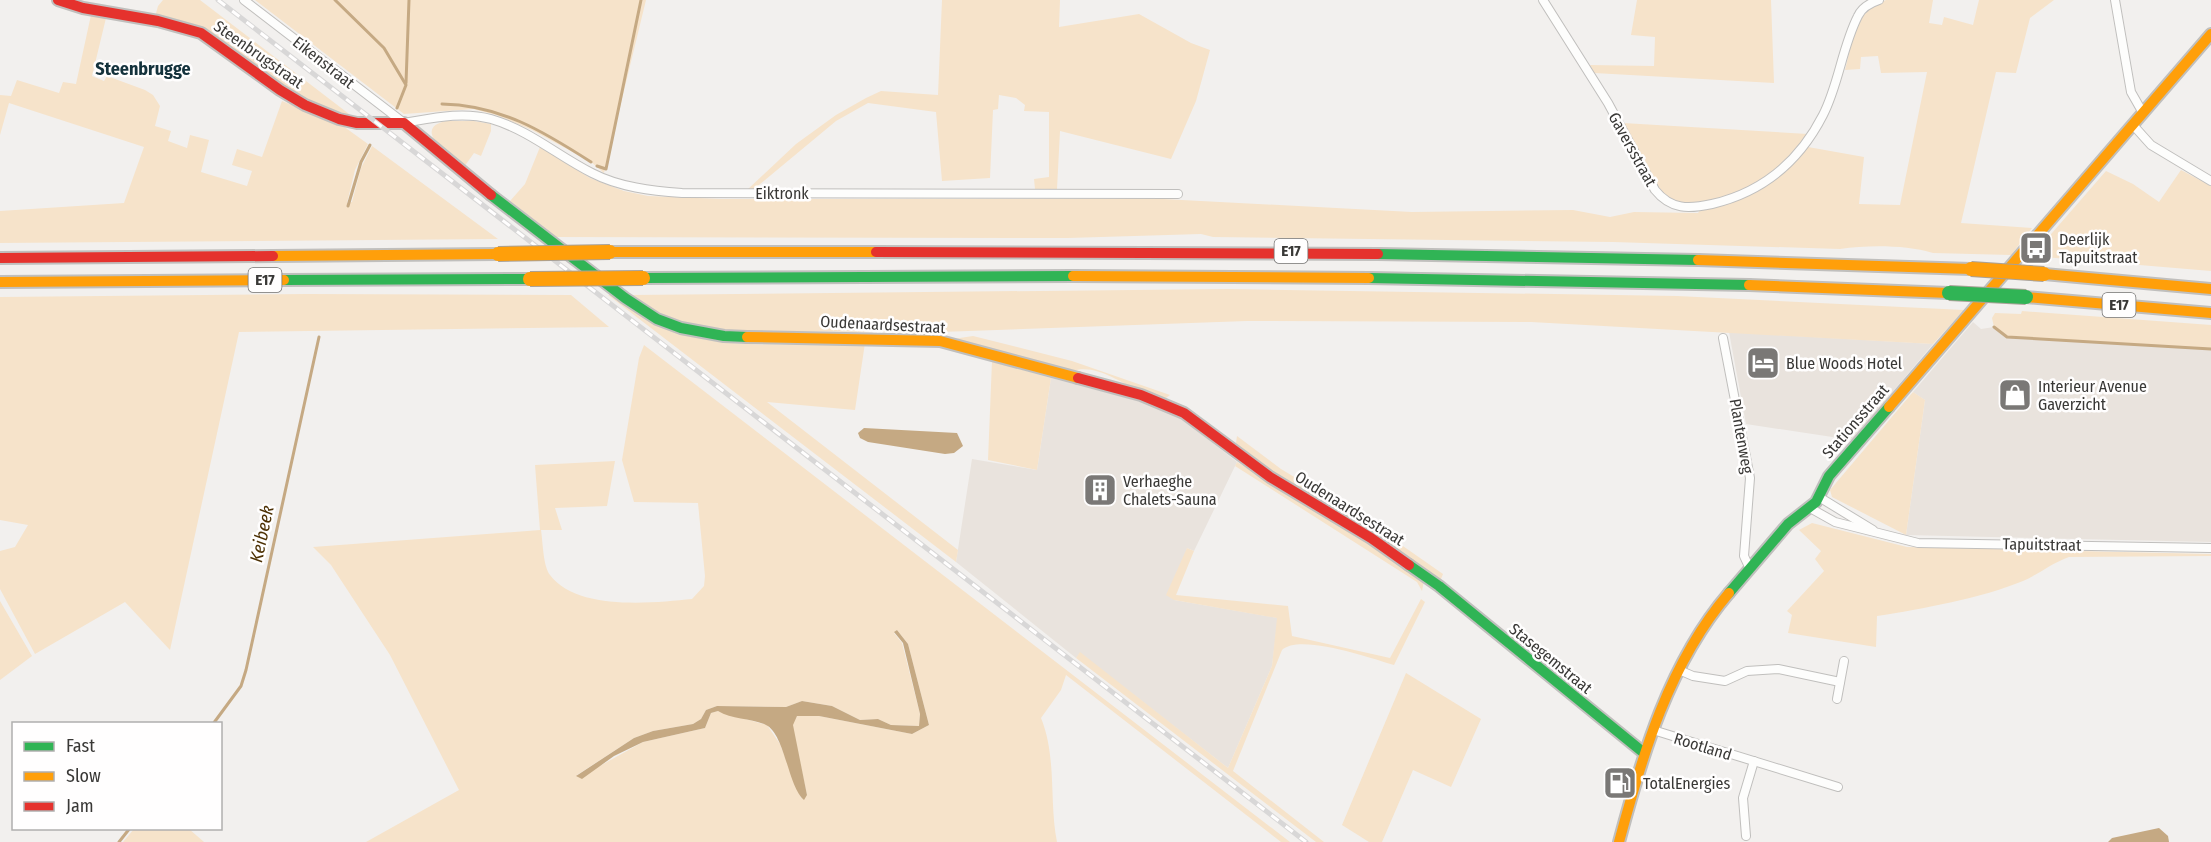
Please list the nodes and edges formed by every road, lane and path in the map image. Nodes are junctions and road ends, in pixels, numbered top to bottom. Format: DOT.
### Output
graph roads {
  1 [pos="58,0"];
  2 [pos="244,0"];
  3 [pos="1543,0"];
  4 [pos="1879,0"];
  5 [pos="2115,0"];
  6 [pos="2211,34"];
  7 [pos="2144,113"];
  8 [pos="404,123"];
  9 [pos="2133,125"];
  10 [pos="2211,181"];
  11 [pos="1178,194"];
  12 [pos="0,258"];
  13 [pos="0,282"];
  14 [pos="2211,289"];
  15 [pos="2211,313"];
  16 [pos="1723,338"];
  17 [pos="1814,502"];
  18 [pos="1874,530"];
  19 [pos="2211,548"];
  20 [pos="1750,569"];
  21 [pos="1439,586"];
  22 [pos="1844,661"];
  23 [pos="1679,669"];
  24 [pos="1840,682"];
  25 [pos="1837,699"];
  26 [pos="1653,730"];
  27 [pos="1644,753"];
  28 [pos="1754,761"];
  29 [pos="1838,787"];
  30 [pos="1746,836"];
  31 [pos="1619,842"];
  1 -- 8 [label="main road, Steenbrugstraat"];
  2 -- 8 [label="street, Eikenstraat"];
  3 -- 4 [label="street, Gaversstraat"];
  5 -- 7 [label="street"];
  6 -- 7 [label="main road, Stationsstraat"];
  7 -- 9 [label="main road, Stationsstraat"];
  8 -- 11 [label="street, Eiktronk"];
  8 -- 21 [label="main road, Oudenaardsestraat"];
  9 -- 10 [label="street"];
  9 -- 17 [label="main road, Stationsstraat"];
  12 -- 14 [label="main road, E17, bridge"];
  13 -- 15 [label="main road, E17, bridge"];
  16 -- 20 [label="street, Plantenweg"];
  17 -- 18 [label="street, Tapuitstraat"];
  17 -- 18 [label="street, Tapuitstraat"];
  17 -- 20 [label="main road, Stationsstraat"];
  18 -- 19 [label="street, Tapuitstraat"];
  20 -- 23 [label="main road, Stationsstraat"];
  21 -- 27 [label="main road, Stasegemstraat"];
  22 -- 24 [label="street"];
  23 -- 24 [label="street"];
  23 -- 26 [label="main road, Stationsstraat"];
  24 -- 25 [label="street"];
  26 -- 27 [label="main road, Stationsstraat"];
  26 -- 28 [label="street, Rootland"];
  27 -- 31 [label="main road, Stationsstraat"];
  28 -- 29 [label="street, Rootland"];
  28 -- 30 [label="street, Rootland"];
}
